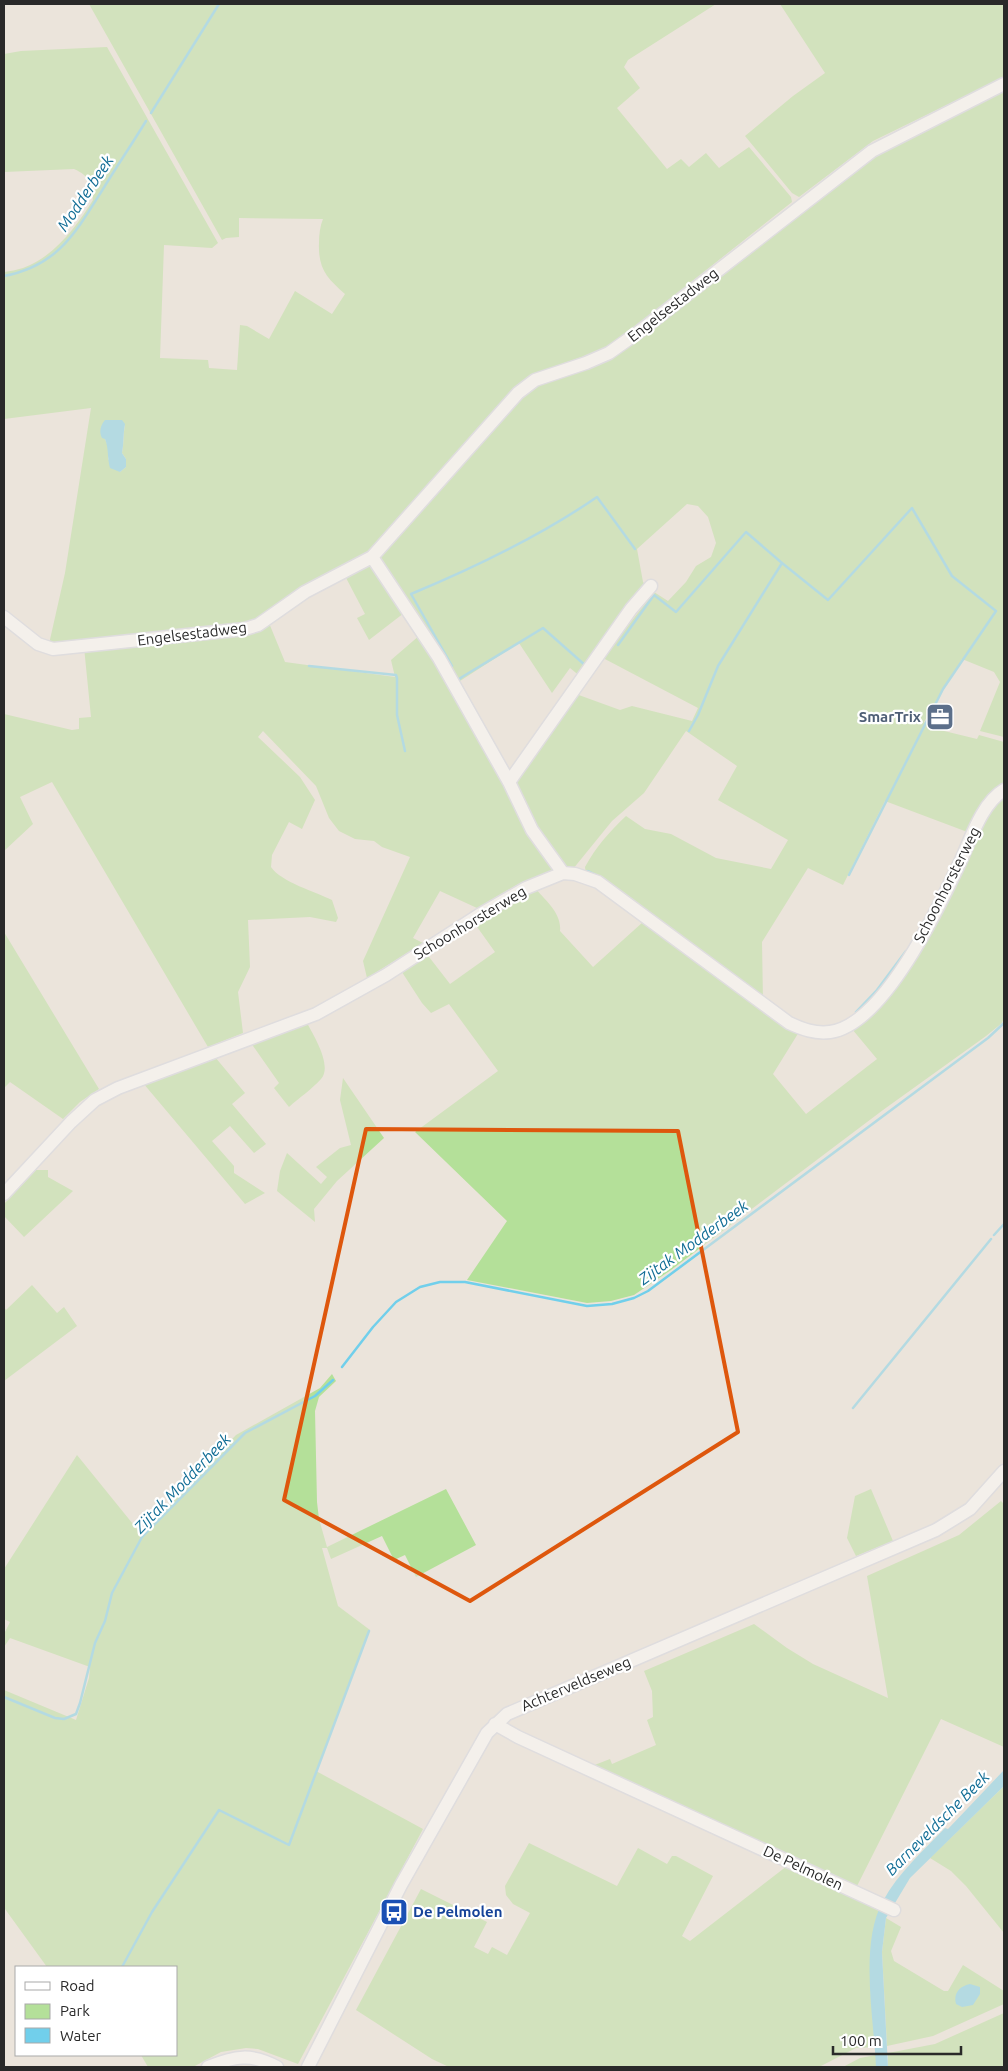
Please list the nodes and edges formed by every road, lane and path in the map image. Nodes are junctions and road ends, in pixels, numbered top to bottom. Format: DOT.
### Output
graph roads {
  1 [pos="1004,84"];
  2 [pos="372,557"];
  3 [pos="651,586"];
  4 [pos="4,617"];
  5 [pos="509,782"];
  6 [pos="1004,790"];
  7 [pos="563,874"];
  8 [pos="4,1194"];
  9 [pos="1004,1471"];
  10 [pos="495,1724"];
  11 [pos="894,1910"];
  12 [pos="208,2067"];
  13 [pos="277,2067"];
  14 [pos="308,2067"];
  1 -- 2 [label="street, Engelsestadweg"];
  2 -- 4 [label="street, Engelsestadweg"];
  2 -- 5 [label="street"];
  3 -- 5 [label="street"];
  5 -- 7 [label="street"];
  6 -- 7 [label="street, Schoonhorsterweg"];
  7 -- 8 [label="street, Schoonhorsterweg"];
  9 -- 10 [label="street, Achterveldseweg"];
  10 -- 11 [label="street, De Pelmolen"];
  10 -- 14 [label="street, Achterveldseweg"];
  12 -- 13 [label="street"];
}
